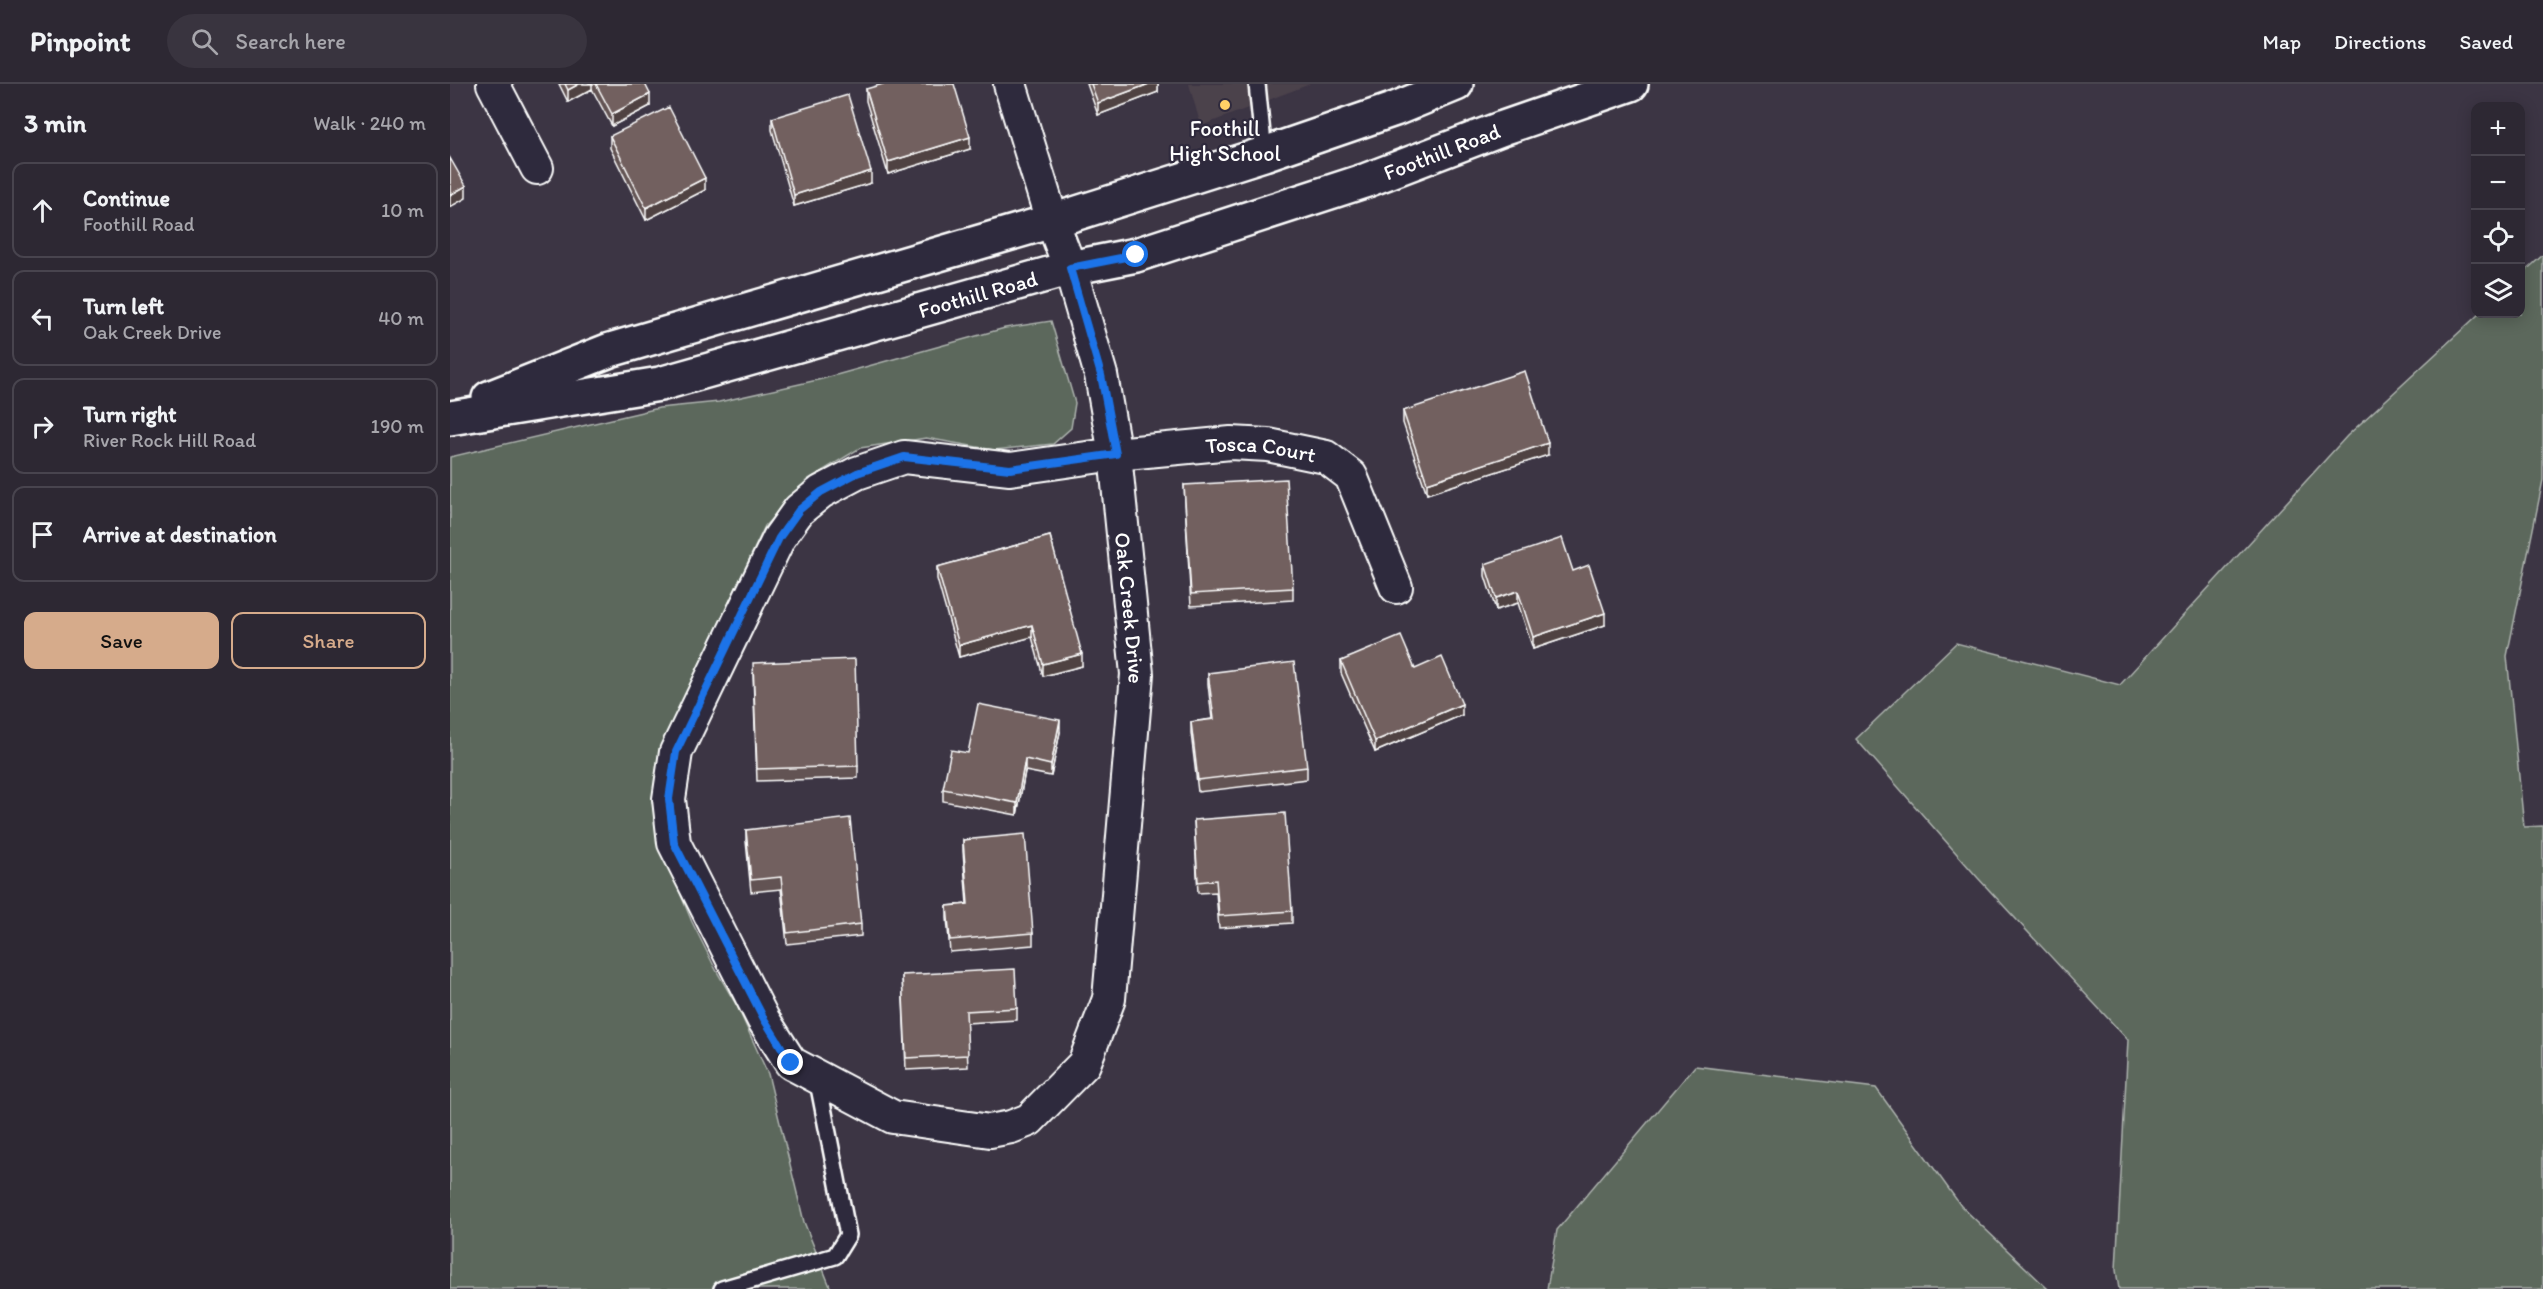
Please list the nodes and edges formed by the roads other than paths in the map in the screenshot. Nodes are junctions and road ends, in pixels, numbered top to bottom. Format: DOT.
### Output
graph roads {
  1 [pos="493,84"];
  2 [pos="1010,84"];
  3 [pos="1257,84"];
  4 [pos="1456,84"];
  5 [pos="1630,84"];
  6 [pos="1264,154"];
  7 [pos="537,168"];
  8 [pos="1052,221"];
  9 [pos="1070,268"];
  10 [pos="450,416"];
  11 [pos="1116,454"];
  12 [pos="1396,587"];
  13 [pos="817,1077"];
  14 [pos="1029,1120"];
  15 [pos="722,1289"];
  1 -- 7 [label="street"];
  2 -- 8 [label="street, Oak Creek Drive"];
  3 -- 6 [label="lane"];
  4 -- 6 [label="main road, Foothill Road"];
  5 -- 9 [label="main road, Foothill Road"];
  6 -- 8 [label="main road, Foothill Road"];
  8 -- 9 [label="street, Oak Creek Drive"];
  8 -- 10 [label="main road, Foothill Road"];
  9 -- 10 [label="main road, Foothill Road"];
  9 -- 11 [label="street, Oak Creek Drive"];
  11 -- 12 [label="street, Tosca Court"];
  11 -- 13 [label="street, Tosca Court"];
  11 -- 14 [label="street, Oak Creek Drive"];
  13 -- 14 [label="street, Tosca Court"];
  13 -- 15 [label="lane"];
}
